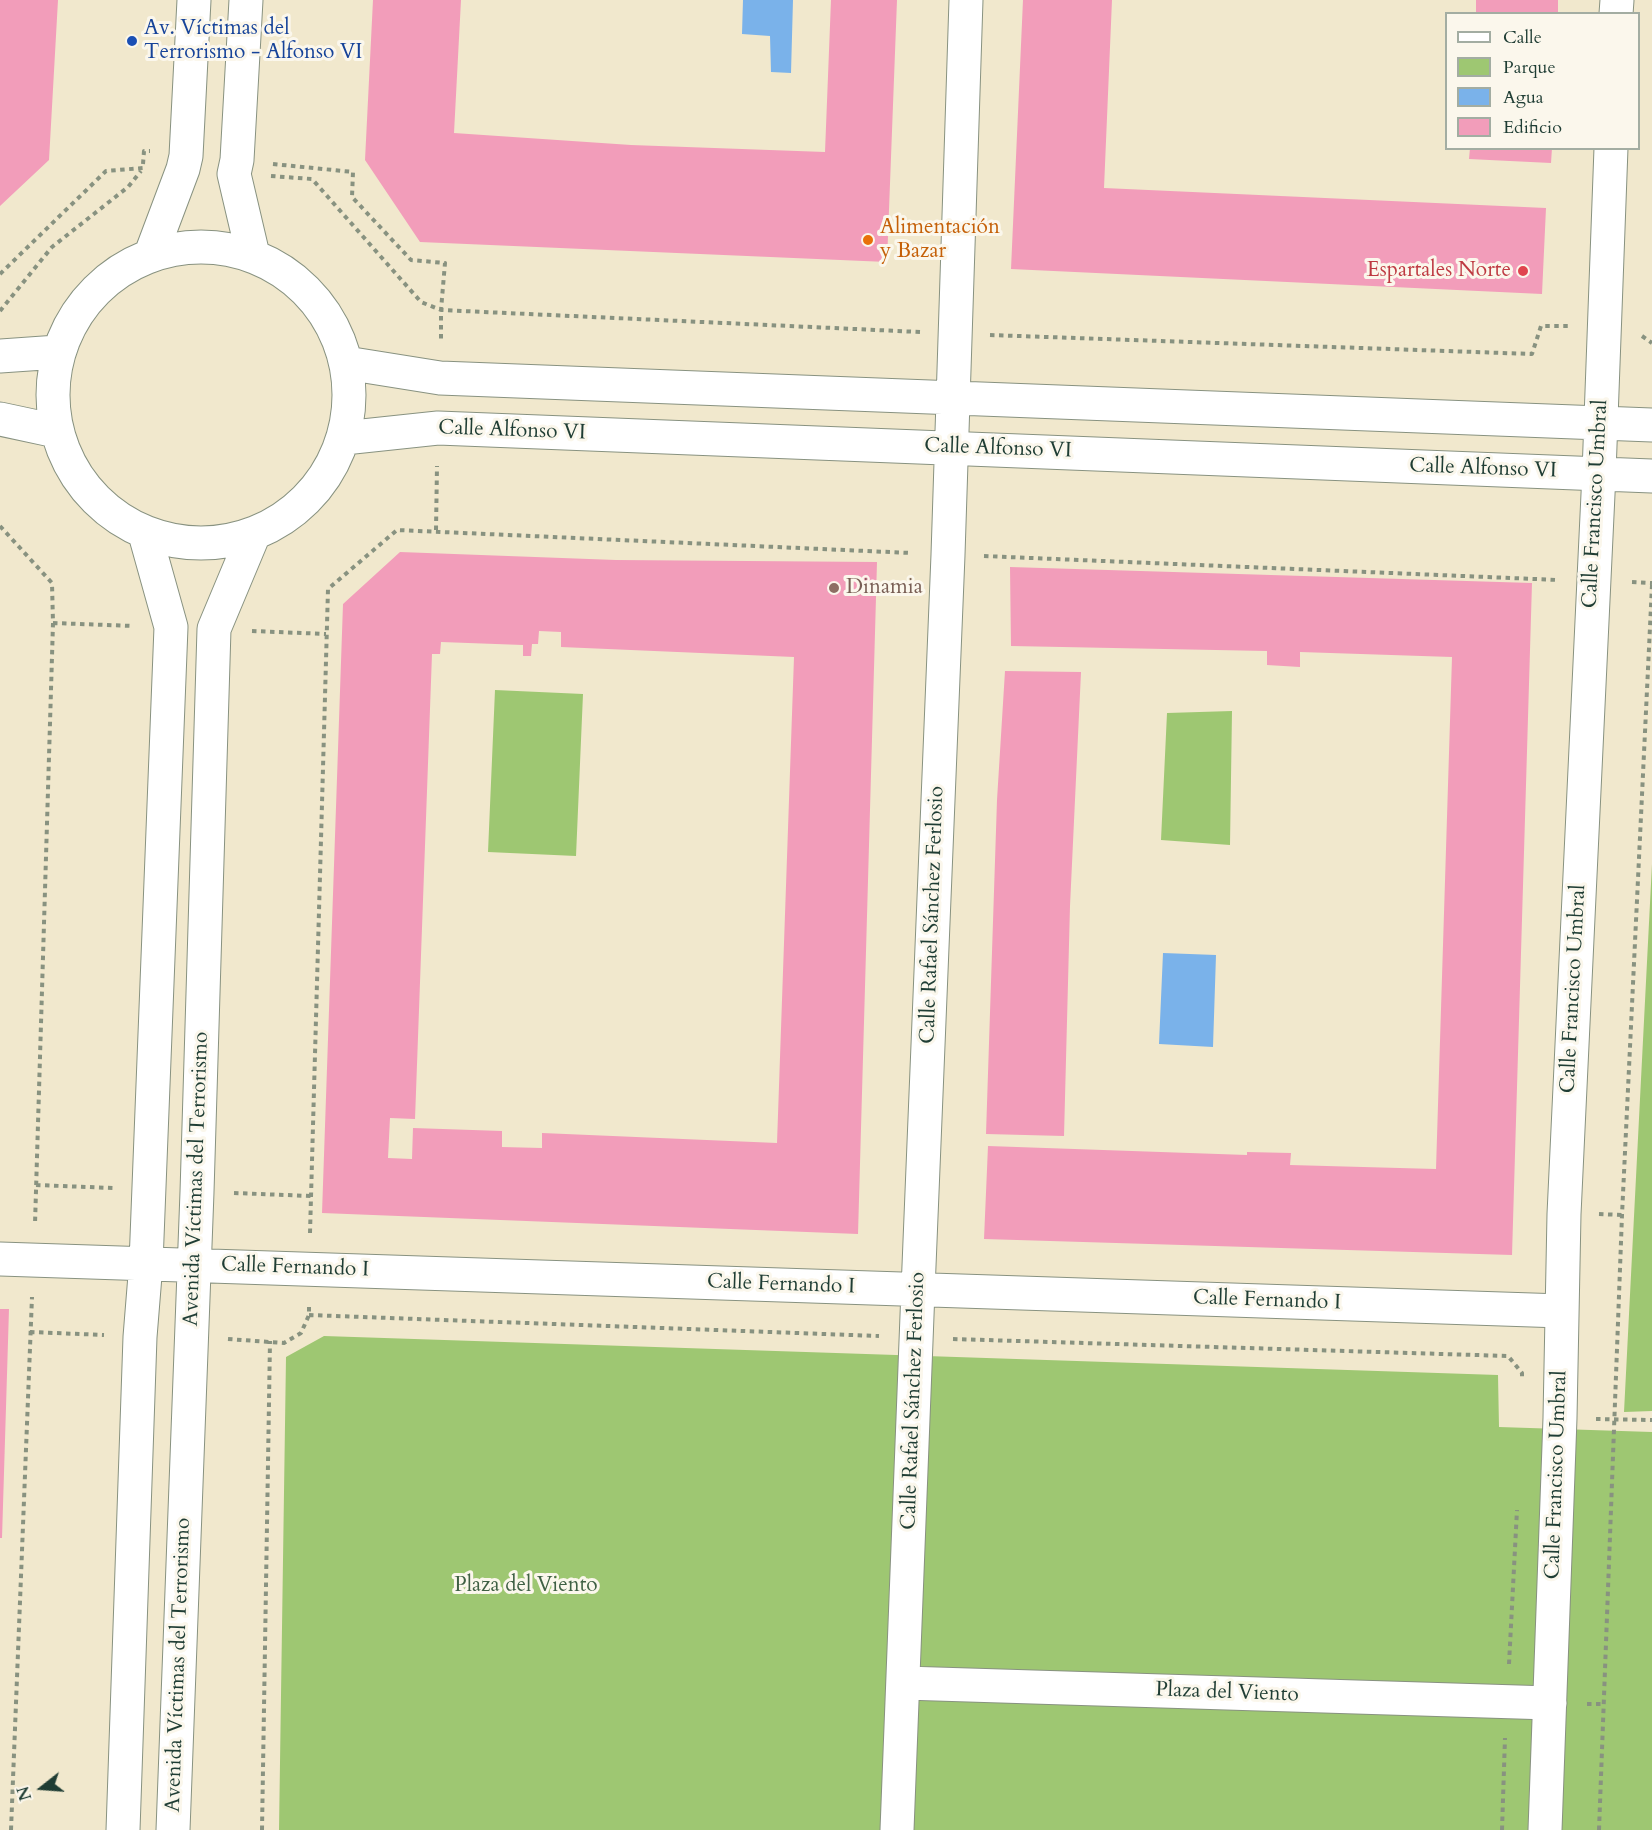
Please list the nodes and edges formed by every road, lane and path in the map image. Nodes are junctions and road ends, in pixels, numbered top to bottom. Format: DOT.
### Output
graph roads {
  1 [pos="194,0"];
  2 [pos="246,0"];
  3 [pos="966,0"];
  4 [pos="1611,150"];
  5 [pos="183,170"];
  6 [pos="234,174"];
  7 [pos="151,254"];
  8 [pos="253,255"];
  9 [pos="0,274"];
  10 [pos="1604,327"];
  11 [pos="955,334"];
  12 [pos="1652,343"];
  13 [pos="58,352"];
  14 [pos="0,356"];
  15 [pos="346,363"];
  16 [pos="952,399"];
  17 [pos="0,419"];
  18 [pos="1600,424"];
  19 [pos="1652,425"];
  20 [pos="56,431"];
  21 [pos="344,438"];
  22 [pos="951,447"];
  23 [pos="1599,473"];
  24 [pos="1652,476"];
  25 [pos="0,526"];
  26 [pos="146,534"];
  27 [pos="253,536"];
  28 [pos="948,555"];
  29 [pos="1593,582"];
  30 [pos="1652,584"];
  31 [pos="0,1259"];
  32 [pos="34,1260"];
  33 [pos="146,1263"];
  34 [pos="194,1265"];
  35 [pos="310,1269"];
  36 [pos="918,1290"];
  37 [pos="1562,1311"];
  38 [pos="309,1315"];
  39 [pos="30,1332"];
  40 [pos="140,1337"];
  41 [pos="190,1338"];
  42 [pos="916,1338"];
  43 [pos="270,1341"];
  44 [pos="1521,1384"];
  45 [pos="1517,1500"];
  46 [pos="904,1683"];
  47 [pos="1507,1702"];
  48 [pos="1550,1703"];
  49 [pos="11,1830"];
  50 [pos="123,1830"];
  51 [pos="173,1830"];
  52 [pos="262,1830"];
  53 [pos="897,1830"];
  54 [pos="1502,1830"];
  55 [pos="1545,1830"];
  56 [pos="1599,1830"];
  1 -- 5 [label="street"];
  2 -- 6 [label="street"];
  3 -- 11 [label="street, Calle Rafael Sánchez Ferlosio"];
  4 -- 10 [label="street, Calle Francisco Umbral"];
  5 -- 7 [label="street"];
  5 -- 9 [label="path"];
  6 -- 8 [label="street"];
  6 -- 11 [label="path"];
  7 -- 8 [label="street"];
  7 -- 13 [label="street"];
  8 -- 15 [label="street"];
  10 -- 11 [label="path"];
  10 -- 12 [label="path"];
  10 -- 18 [label="street, Calle Francisco Umbral"];
  11 -- 16 [label="street, Calle Rafael Sánchez Ferlosio"];
  13 -- 14 [label="street"];
  13 -- 20 [label="street"];
  15 -- 16 [label="street"];
  15 -- 21 [label="street"];
  16 -- 18 [label="street"];
  16 -- 22 [label="street, Calle Rafael Sánchez Ferlosio"];
  17 -- 20 [label="street"];
  18 -- 19 [label="street"];
  18 -- 23 [label="street, Calle Francisco Umbral"];
  20 -- 26 [label="street"];
  21 -- 22 [label="street, Calle Alfonso VI"];
  21 -- 27 [label="street"];
  22 -- 23 [label="street, Calle Alfonso VI"];
  22 -- 28 [label="street, Calle Rafael Sánchez Ferlosio"];
  23 -- 24 [label="street, Calle Alfonso VI"];
  23 -- 29 [label="street, Calle Francisco Umbral"];
  25 -- 32 [label="path"];
  26 -- 27 [label="street"];
  26 -- 33 [label="street"];
  27 -- 34 [label="street, Avenida Víctimas del Terrorismo"];
  28 -- 29 [label="path"];
  28 -- 35 [label="path"];
  28 -- 36 [label="street, Calle Rafael Sánchez Ferlosio"];
  29 -- 30 [label="path"];
  29 -- 37 [label="street, Calle Francisco Umbral"];
  30 -- 56 [label="path"];
  31 -- 32 [label="street, Calle Fernando I"];
  32 -- 33 [label="street, Calle Fernando I"];
  32 -- 39 [label="path"];
  33 -- 34 [label="street, Calle Fernando I"];
  33 -- 40 [label="street"];
  34 -- 35 [label="street, Calle Fernando I"];
  34 -- 41 [label="street, Avenida Víctimas del Terrorismo"];
  35 -- 36 [label="street, Calle Fernando I"];
  35 -- 38 [label="path"];
  36 -- 37 [label="street, Calle Fernando I"];
  36 -- 42 [label="street, Calle Rafael Sánchez Ferlosio"];
  37 -- 48 [label="street, Calle Francisco Umbral"];
  38 -- 42 [label="path"];
  38 -- 43 [label="path"];
  39 -- 40 [label="path"];
  39 -- 49 [label="path"];
  40 -- 50 [label="street"];
  41 -- 43 [label="path"];
  41 -- 51 [label="street, Avenida Víctimas del Terrorismo"];
  42 -- 44 [label="path"];
  42 -- 46 [label="street, Calle Rafael Sánchez Ferlosio"];
  43 -- 52 [label="path"];
  45 -- 47 [label="path"];
  46 -- 47 [label="street, Plaza del Viento"];
  46 -- 53 [label="street, Calle Rafael Sánchez Ferlosio"];
  47 -- 48 [label="street, Plaza del Viento"];
  47 -- 54 [label="path"];
  48 -- 55 [label="street, Calle Francisco Umbral"];
}
